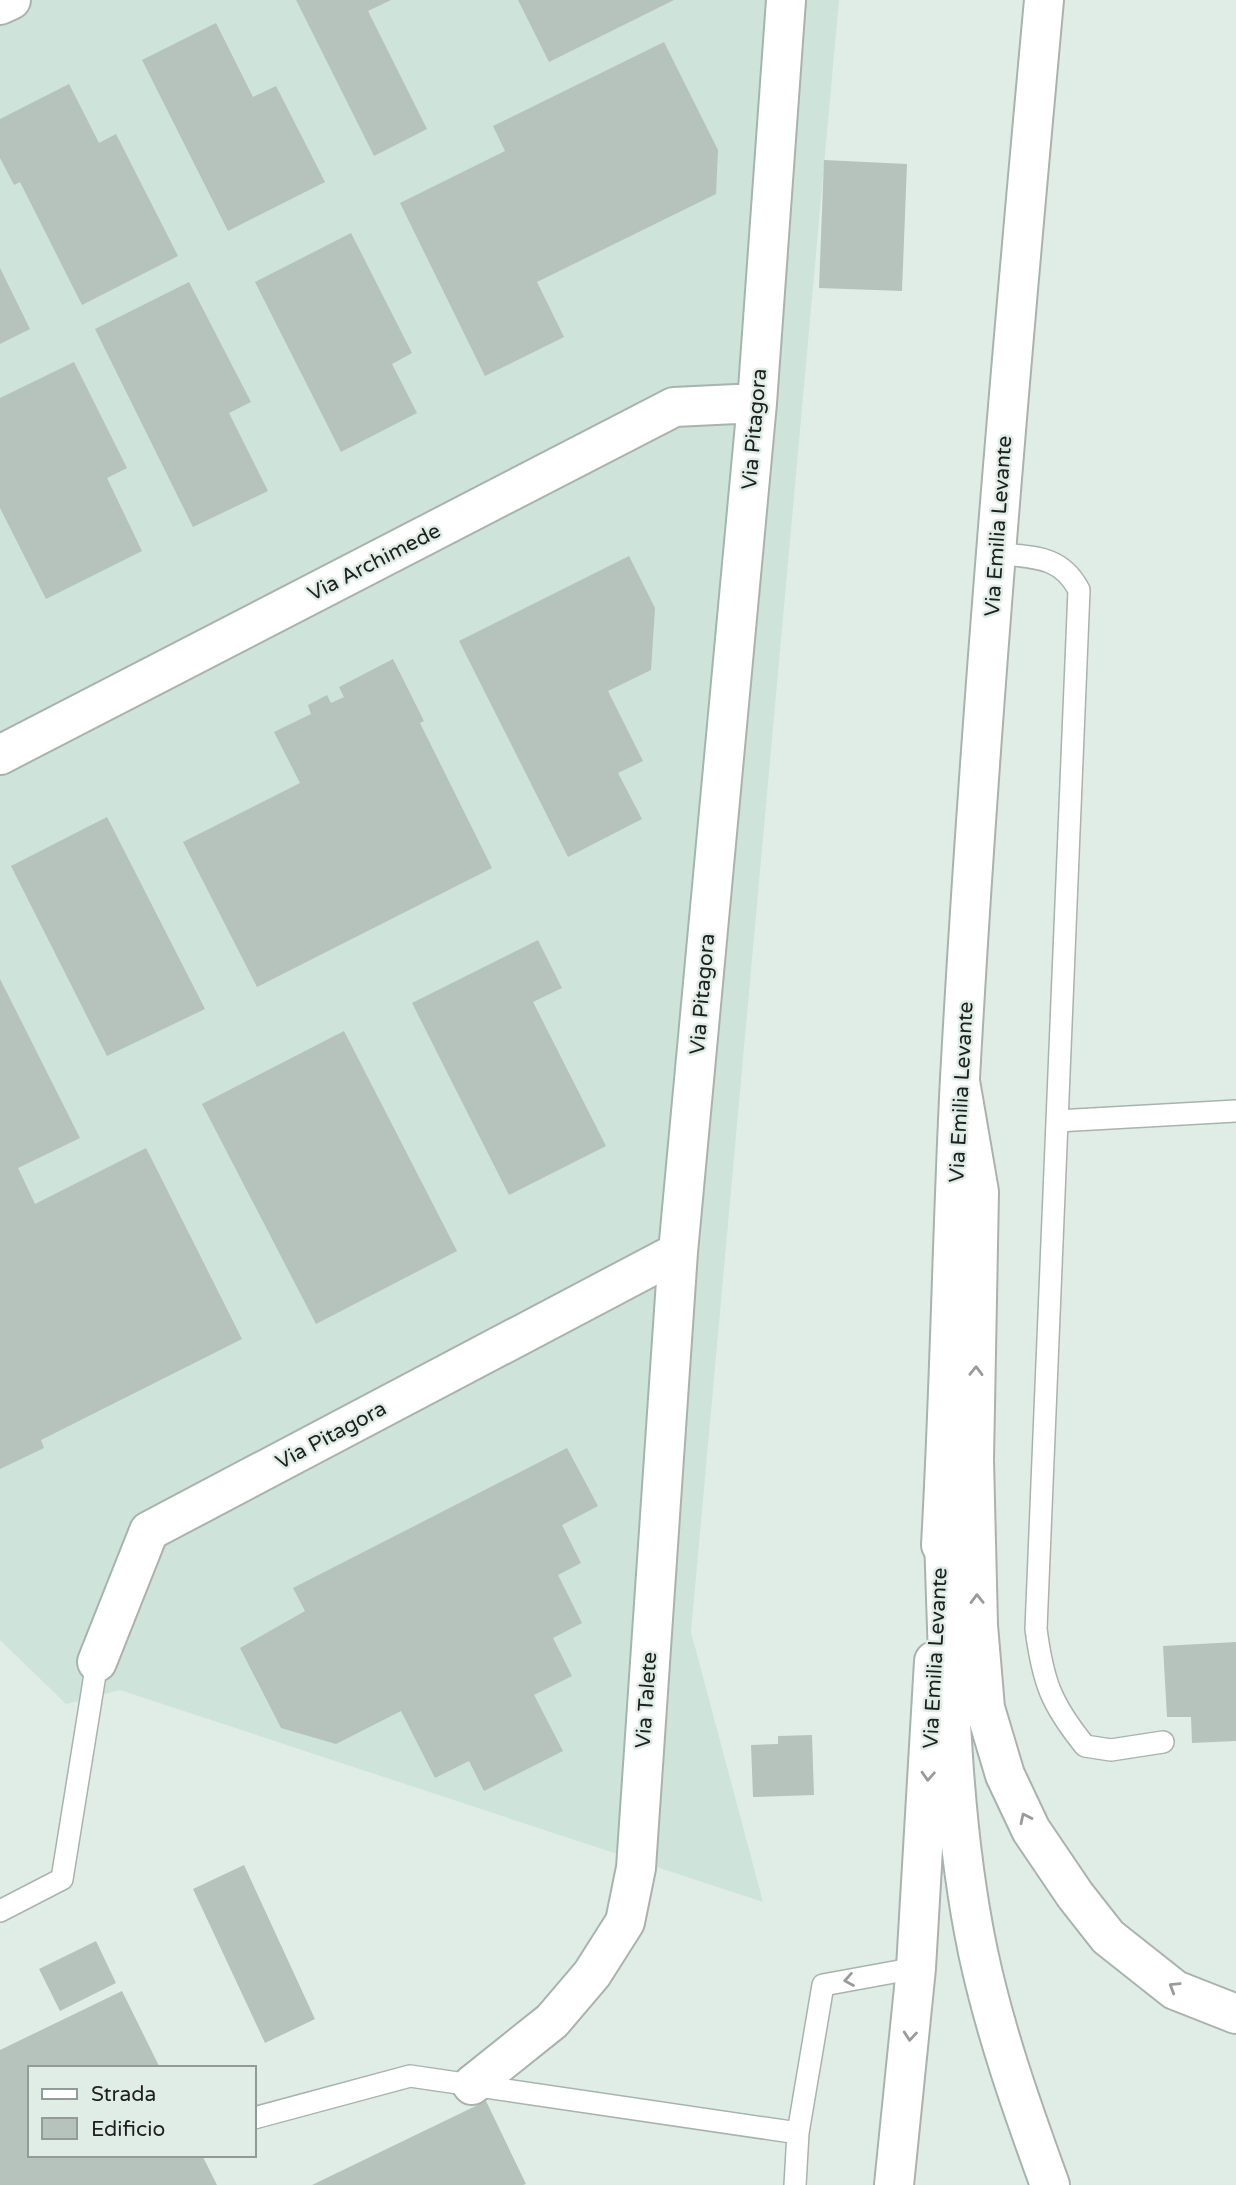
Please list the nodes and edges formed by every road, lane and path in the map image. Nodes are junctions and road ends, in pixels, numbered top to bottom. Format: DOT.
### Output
graph roads {
  1 [pos="11,0"];
  2 [pos="786,0"];
  3 [pos="1044,0"];
  4 [pos="0,5"];
  5 [pos="757,403"];
  6 [pos="995,553"];
  7 [pos="0,755"];
  8 [pos="960,1082"];
  9 [pos="1236,1111"];
  10 [pos="1057,1121"];
  11 [pos="678,1252"];
  12 [pos="943,1512"];
  13 [pos="97,1661"];
  14 [pos="1163,1742"];
  15 [pos="0,1912"];
  16 [pos="916,1968"];
  17 [pos="1236,2014"];
  18 [pos="472,2085"];
  19 [pos="256,2117"];
  20 [pos="798,2133"];
  21 [pos="795,2185"];
  22 [pos="894,2185"];
  23 [pos="1050,2185"];
  1 -- 4 [label="main road"];
  2 -- 5 [label="main road, Via Pitagora"];
  3 -- 6 [label="main road, Via Emilia Levante"];
  5 -- 7 [label="main road, Via Archimede"];
  5 -- 11 [label="main road, Via Pitagora"];
  6 -- 8 [label="main road, Via Emilia Levante"];
  6 -- 10 [label="lane"];
  8 -- 12 [label="main road, Via Emilia Levante"];
  17 -- 8 [label="main road, one-way"];
  9 -- 10 [label="lane"];
  10 -- 14 [label="lane"];
  11 -- 13 [label="main road, Via Pitagora"];
  11 -- 18 [label="main road, Via Talete"];
  12 -- 16 [label="main road, Via Emilia Levante, one-way"];
  12 -- 23 [label="main road"];
  13 -- 15 [label="lane"];
  16 -- 20 [label="lane, one-way"];
  16 -- 22 [label="main road, Via Emilia Levante, one-way"];
  18 -- 19 [label="lane"];
  18 -- 20 [label="lane"];
  20 -- 21 [label="lane"];
}
